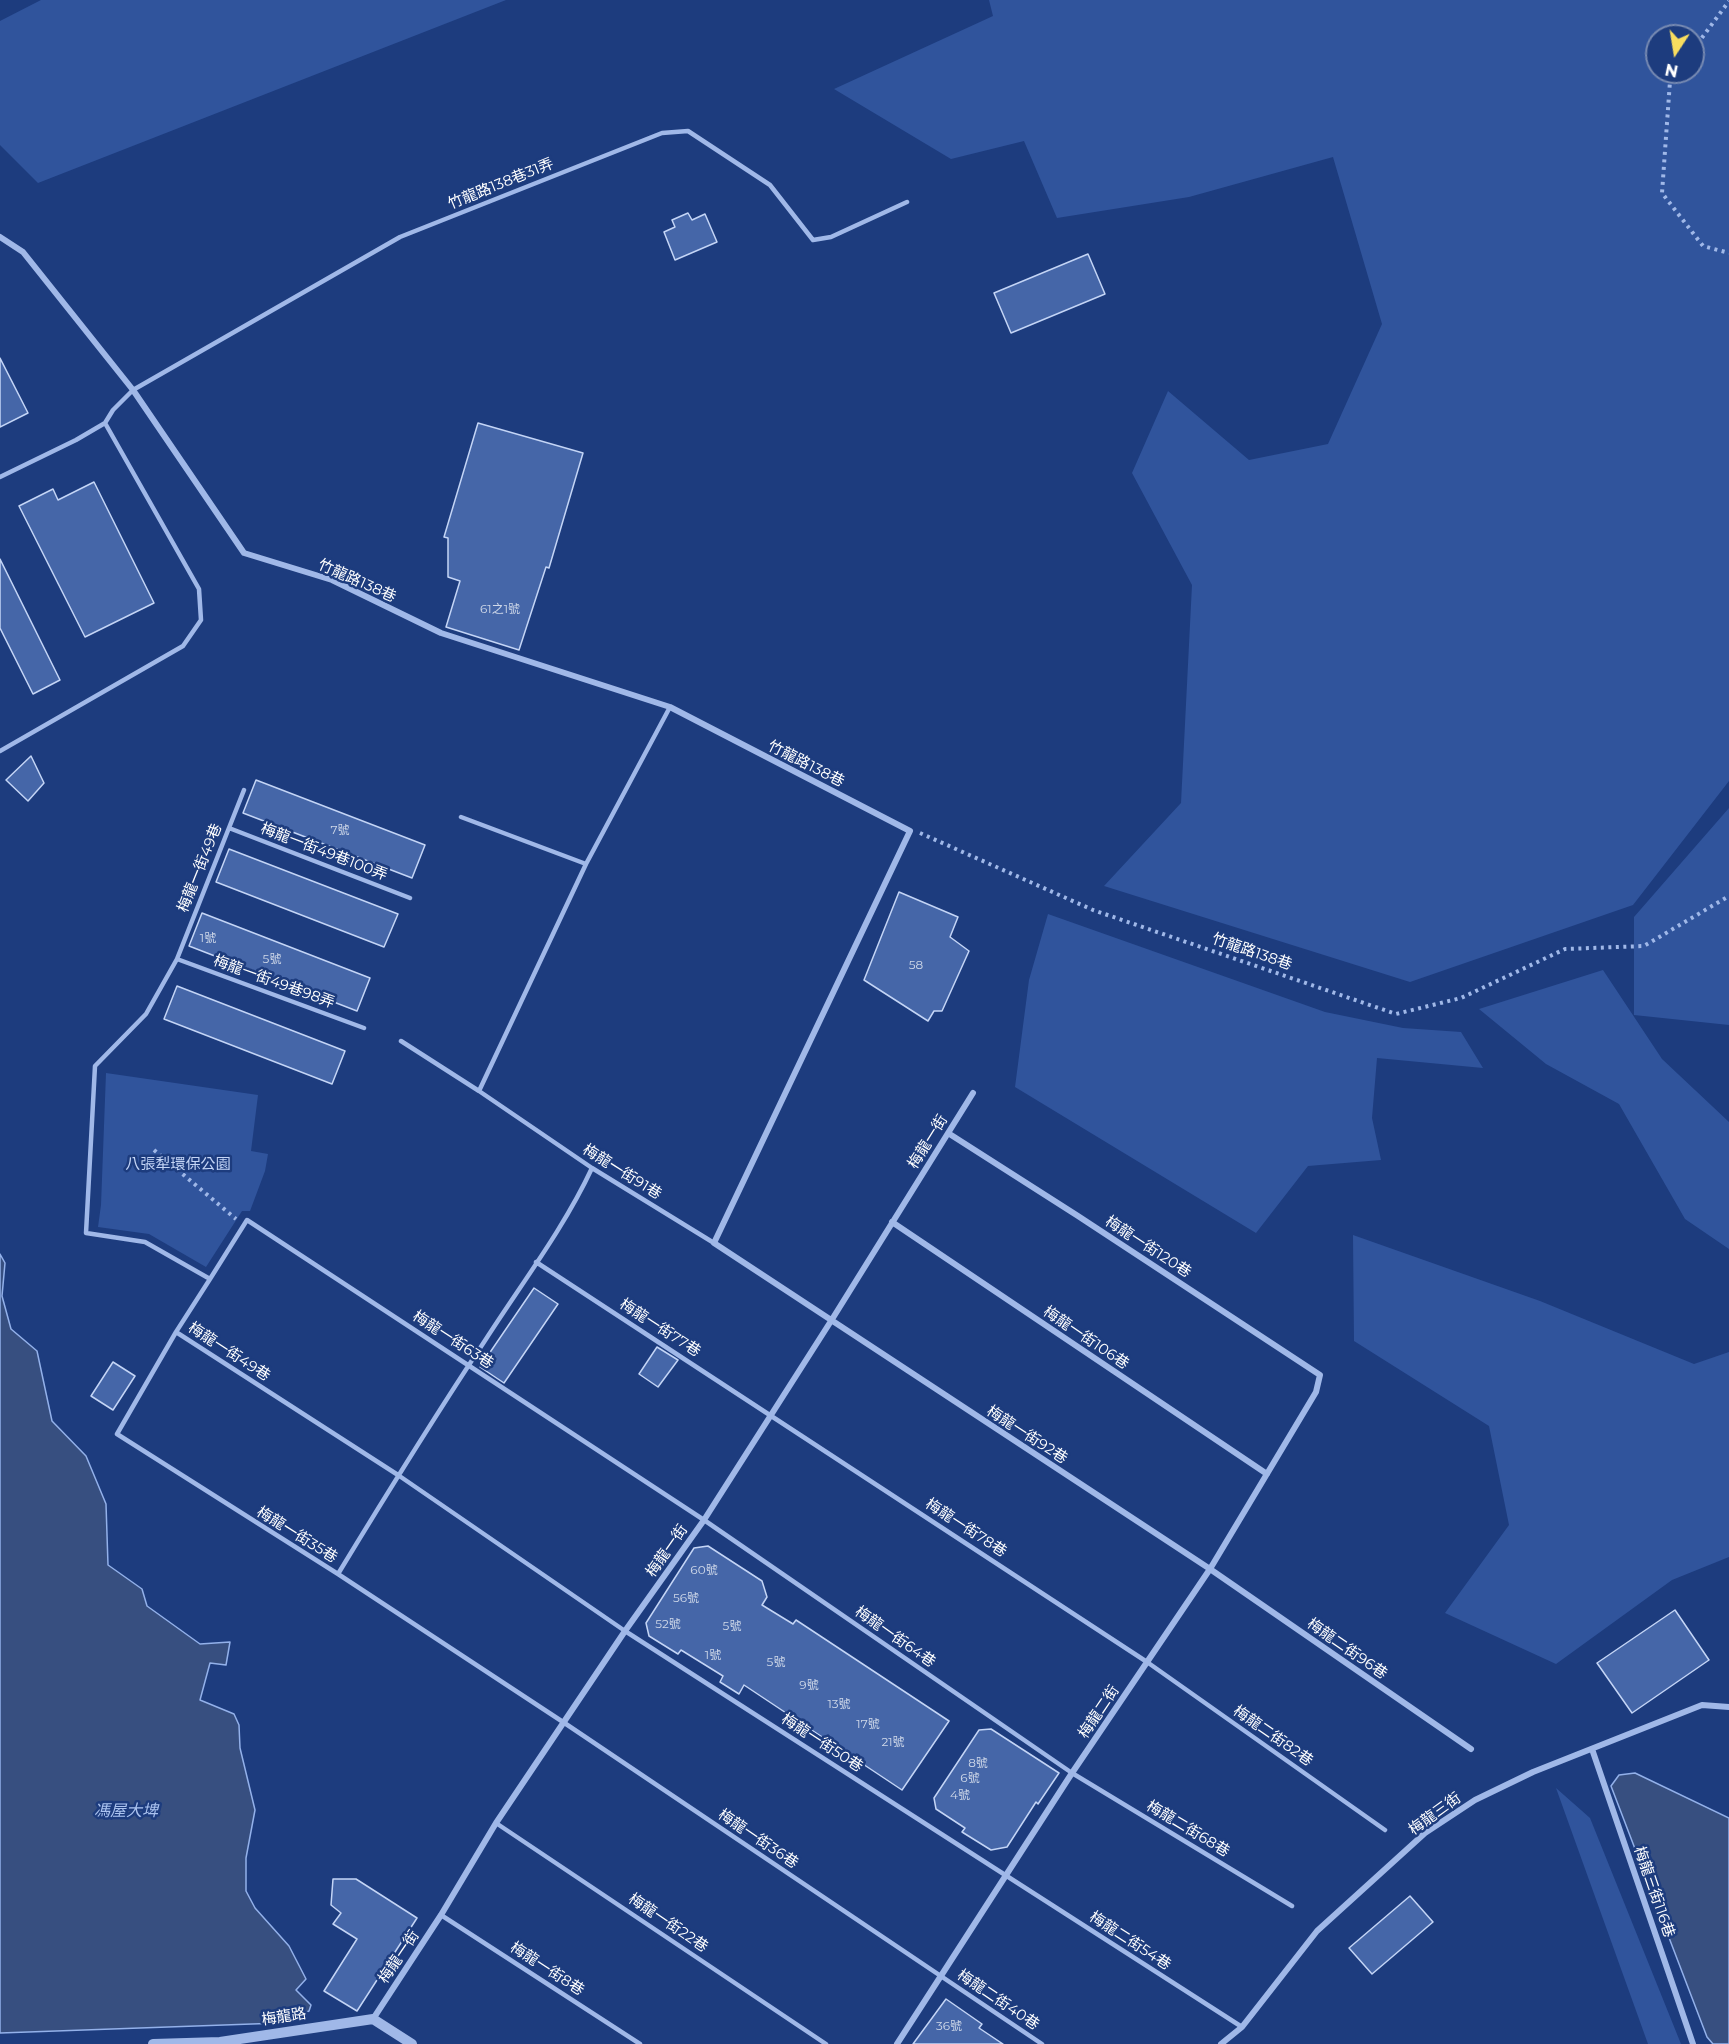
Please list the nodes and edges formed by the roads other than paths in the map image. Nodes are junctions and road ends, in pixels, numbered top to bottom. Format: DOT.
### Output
graph roads {
  1 [pos="907,202"];
  2 [pos="0,237"];
  3 [pos="133,390"];
  4 [pos="105,423"];
  5 [pos="0,477"];
  6 [pos="670,707"];
  7 [pos="0,752"];
  8 [pos="244,790"];
  9 [pos="461,817"];
  10 [pos="229,828"];
  11 [pos="586,864"];
  12 [pos="410,898"];
  13 [pos="177,959"];
  14 [pos="364,1028"];
  15 [pos="401,1041"];
  16 [pos="479,1091"];
  17 [pos="973,1093"];
  18 [pos="948,1133"];
  19 [pos="592,1168"];
  20 [pos="892,1222"];
  21 [pos="714,1243"];
  22 [pos="536,1262"];
  23 [pos="210,1279"];
  24 [pos="831,1321"];
  25 [pos="176,1332"];
  26 [pos="469,1365"];
  27 [pos="1316,1392"];
  28 [pos="771,1414"];
  29 [pos="1267,1474"];
  30 [pos="398,1475"];
  31 [pos="704,1520"];
  32 [pos="1210,1569"];
  33 [pos="338,1574"];
  34 [pos="625,1631"];
  35 [pos="1148,1662"];
  36 [pos="1729,1707"];
  37 [pos="563,1722"];
  38 [pos="1470,1749"];
  39 [pos="1592,1749"];
  40 [pos="1072,1773"];
  41 [pos="496,1823"];
  42 [pos="1385,1830"];
  43 [pos="1006,1876"];
  44 [pos="1292,1906"];
  45 [pos="441,1915"];
  46 [pos="940,1976"];
  47 [pos="373,2019"];
  48 [pos="1242,2026"];
  49 [pos="153,2044"];
  50 [pos="412,2044"];
  51 [pos="640,2044"];
  52 [pos="826,2044"];
  53 [pos="897,2044"];
  54 [pos="1042,2044"];
  55 [pos="1221,2044"];
  56 [pos="1693,2044"];
  1 -- 3 [label="lane, 竹龍路138巷31弄"];
  2 -- 3 [label="street, 竹龍路138巷"];
  3 -- 4 [label="lane, 竹龍路138巷31弄"];
  3 -- 6 [label="street, 竹龍路138巷"];
  4 -- 5 [label="lane"];
  4 -- 7 [label="lane"];
  6 -- 11 [label="lane"];
  6 -- 21 [label="street, 竹龍路138巷"];
  8 -- 10 [label="lane, 梅龍一街49巷"];
  9 -- 11 [label="lane"];
  10 -- 12 [label="lane, 梅龍一街49巷100弄"];
  10 -- 13 [label="lane, 梅龍一街49巷"];
  11 -- 16 [label="lane"];
  13 -- 14 [label="lane, 梅龍一街49巷98弄"];
  13 -- 23 [label="lane, 梅龍一街49巷"];
  15 -- 16 [label="lane, 梅龍一街91巷"];
  16 -- 19 [label="lane, 梅龍一街91巷"];
  17 -- 18 [label="street, 梅龍一街"];
  18 -- 20 [label="street, 梅龍一街"];
  18 -- 27 [label="street, 梅龍一街120巷"];
  19 -- 21 [label="lane, 梅龍一街91巷"];
  19 -- 22 [label="lane"];
  20 -- 24 [label="street, 梅龍一街"];
  20 -- 29 [label="street, 梅龍一街106巷"];
  21 -- 24 [label="street, 梅龍一街91巷"];
  22 -- 26 [label="lane"];
  22 -- 28 [label="lane, 梅龍一街77巷"];
  23 -- 25 [label="lane, 梅龍一街49巷"];
  23 -- 26 [label="lane, 梅龍一街63巷"];
  24 -- 28 [label="street, 梅龍一街"];
  24 -- 32 [label="street, 梅龍一街92巷"];
  25 -- 30 [label="lane, 梅龍一街49巷"];
  25 -- 33 [label="lane, 梅龍一街35巷"];
  26 -- 30 [label="lane"];
  26 -- 31 [label="lane, 梅龍一街63巷"];
  27 -- 29 [label="street, 梅龍二街"];
  28 -- 31 [label="street, 梅龍一街"];
  28 -- 35 [label="lane, 梅龍一街78巷"];
  29 -- 32 [label="street, 梅龍二街"];
  30 -- 33 [label="lane"];
  30 -- 34 [label="lane, 梅龍一街49巷"];
  31 -- 34 [label="street, 梅龍一街"];
  31 -- 40 [label="lane, 梅龍一街64巷"];
  32 -- 35 [label="street, 梅龍二街"];
  32 -- 38 [label="street, 梅龍二街96巷"];
  33 -- 37 [label="lane, 梅龍一街35巷"];
  34 -- 37 [label="street, 梅龍一街"];
  34 -- 43 [label="lane, 梅龍一街50巷"];
  35 -- 40 [label="street, 梅龍二街"];
  35 -- 42 [label="lane, 梅龍二街82巷"];
  36 -- 39 [label="street, 梅龍三街"];
  37 -- 41 [label="street, 梅龍一街"];
  37 -- 46 [label="lane, 梅龍一街36巷"];
  39 -- 48 [label="street, 梅龍三街"];
  39 -- 56 [label="street, 梅龍三街116巷"];
  40 -- 43 [label="street, 梅龍二街"];
  40 -- 44 [label="lane, 梅龍二街68巷"];
  41 -- 45 [label="street, 梅龍一街"];
  41 -- 52 [label="lane, 梅龍一街22巷"];
  43 -- 46 [label="street, 梅龍二街"];
  43 -- 48 [label="lane, 梅龍二街54巷"];
  45 -- 47 [label="street, 梅龍一街"];
  45 -- 51 [label="lane, 梅龍一街8巷"];
  46 -- 53 [label="street, 梅龍二街"];
  46 -- 54 [label="lane, 梅龍二街40巷"];
  47 -- 49 [label="street, 梅龍路"];
  47 -- 50 [label="street"];
  48 -- 55 [label="street, 梅龍三街"];
}
